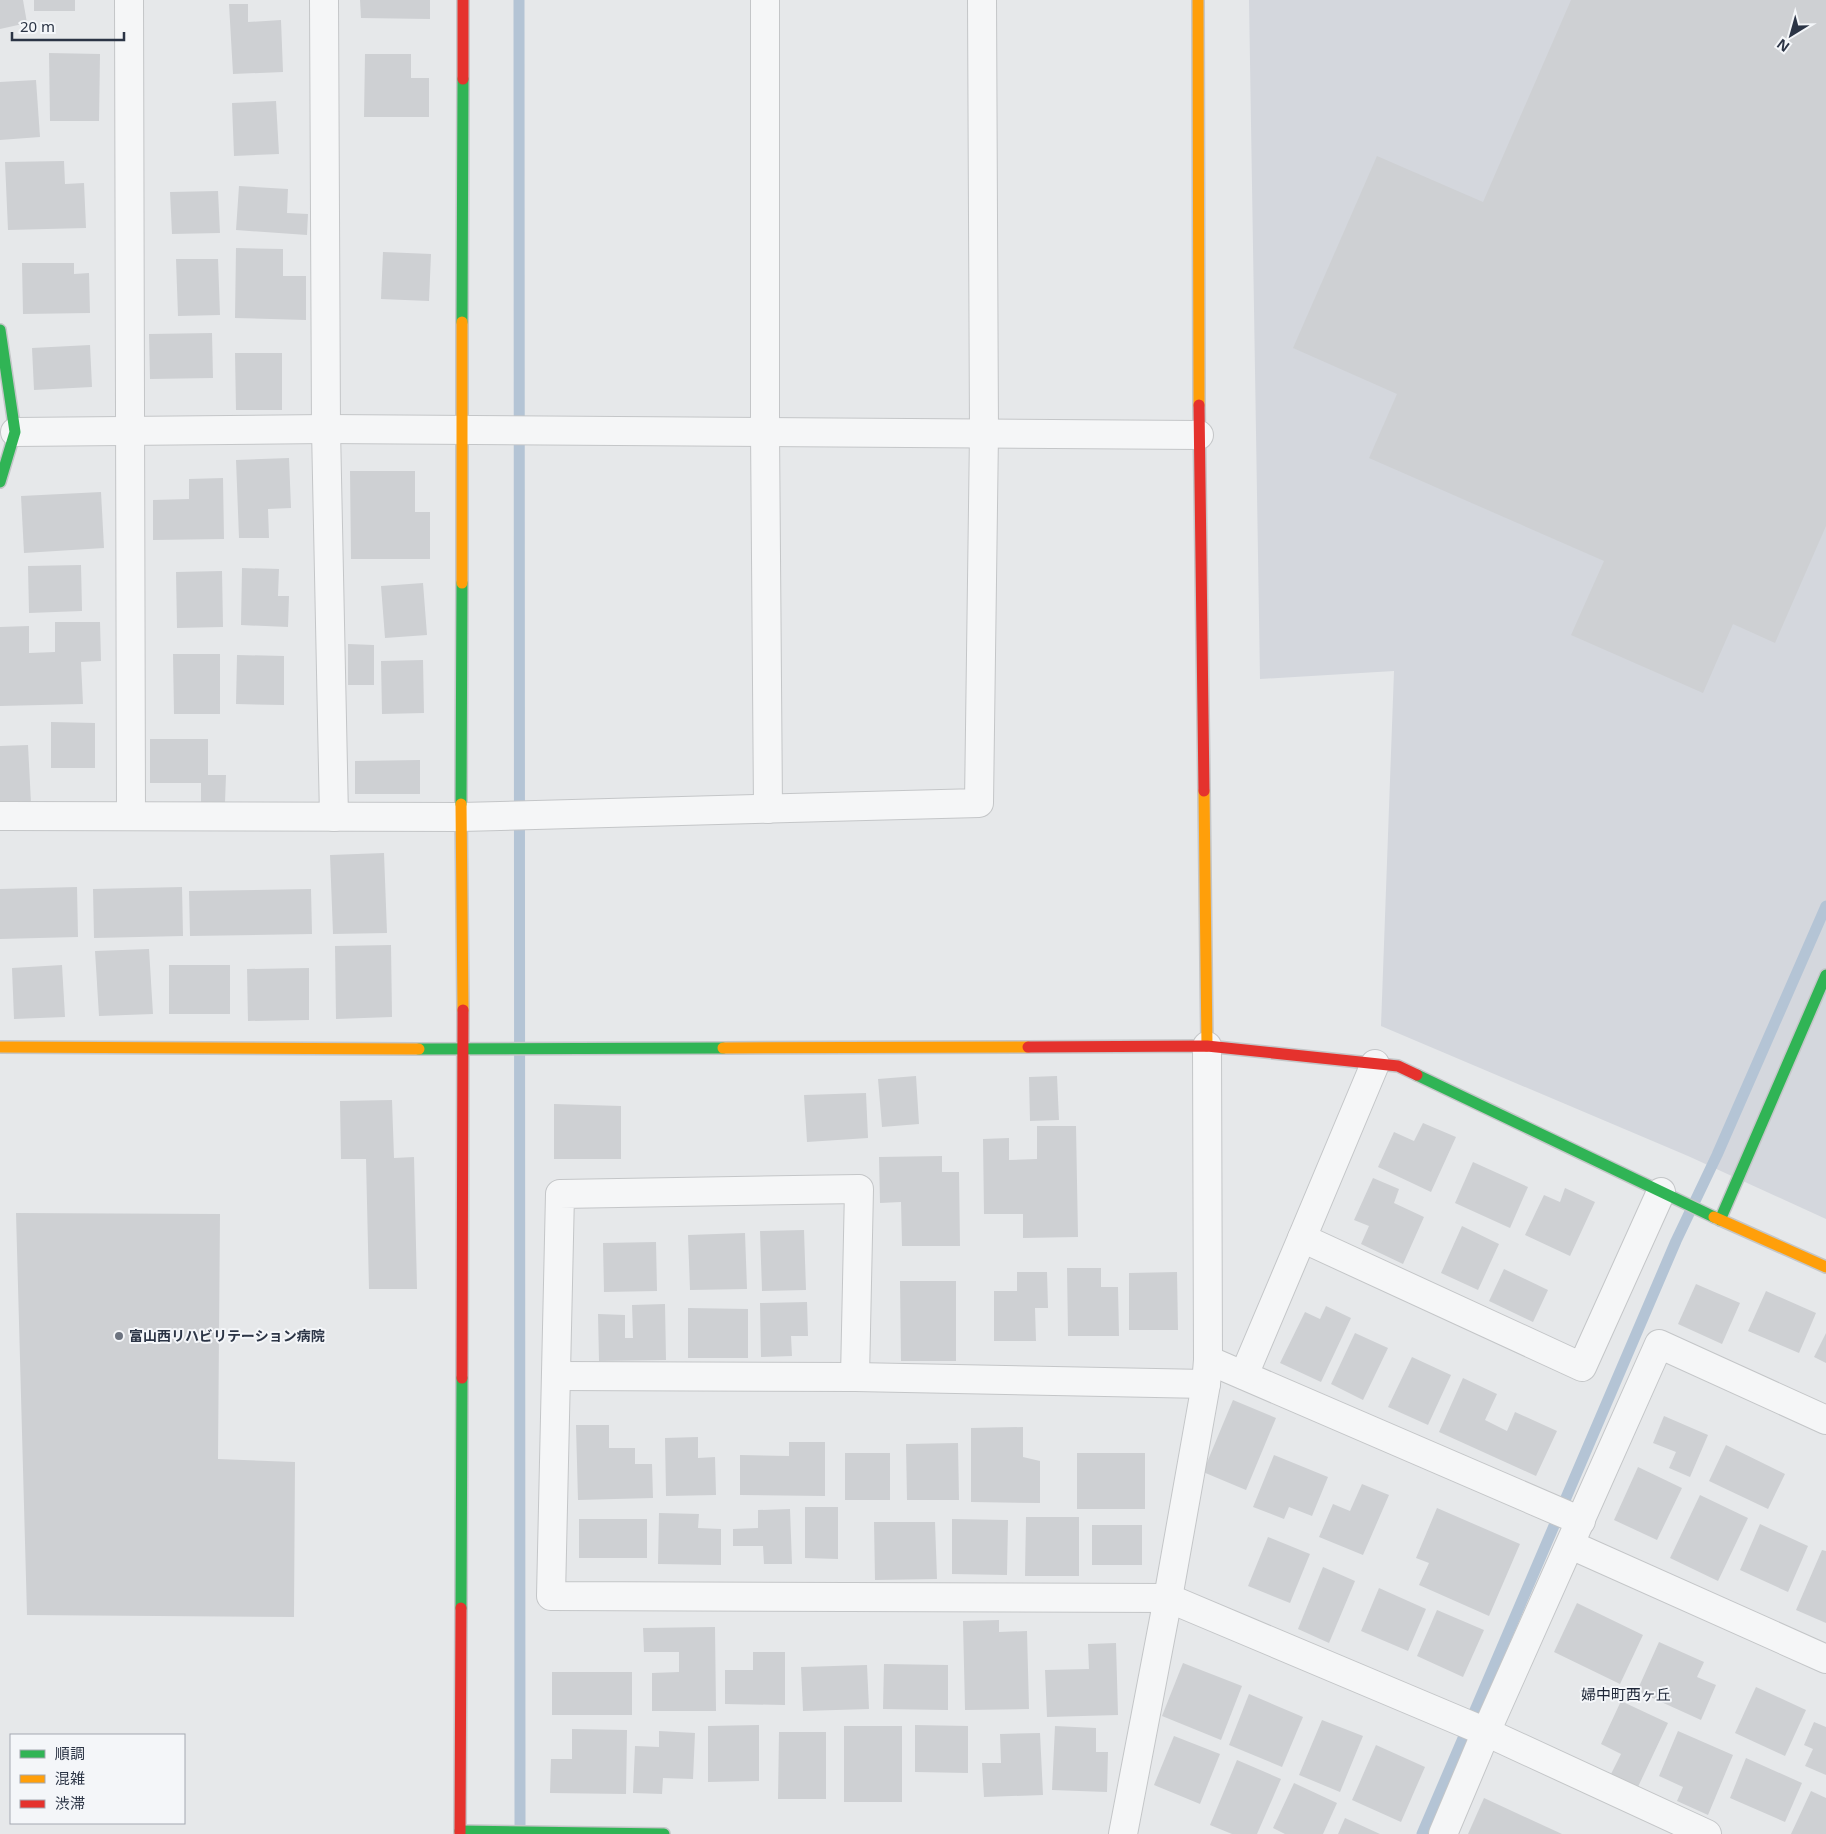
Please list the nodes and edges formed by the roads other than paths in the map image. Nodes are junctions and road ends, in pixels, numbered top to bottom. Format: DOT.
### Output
graph roads {
  1 [pos="129,0"];
  2 [pos="324,0"];
  3 [pos="463,0"];
  4 [pos="766,0"];
  5 [pos="982,0"];
  6 [pos="1198,0"];
  7 [pos="0,330"];
  8 [pos="326,429"];
  9 [pos="129,431"];
  10 [pos="765,431"];
  11 [pos="14,432"];
  12 [pos="462,432"];
  13 [pos="984,433"];
  14 [pos="1199,435"];
  15 [pos="0,482"];
  16 [pos="768,809"];
  17 [pos="0,816"];
  18 [pos="131,816"];
  19 [pos="334,817"];
  20 [pos="461,817"];
  21 [pos="1826,975"];
  22 [pos="1207,1046"];
  23 [pos="0,1047"];
  24 [pos="463,1049"];
  25 [pos="1375,1064"];
  26 [pos="1661,1192"];
  27 [pos="1720,1220"];
  28 [pos="1302,1238"];
  29 [pos="1826,1267"];
  30 [pos="1207,1372"];
  31 [pos="1244,1375"];
  32 [pos="556,1376"];
  33 [pos="855,1377"];
  34 [pos="1826,1420"];
  35 [pos="1576,1533"];
  36 [pos="1168,1598"];
  37 [pos="1826,1659"];
  38 [pos="1486,1732"];
  39 [pos="460,1832"];
  40 [pos="664,1834"];
  41 [pos="1123,1834"];
  42 [pos="1443,1834"];
  43 [pos="1707,1834"];
  1 -- 9 [label="street"];
  2 -- 8 [label="street"];
  3 -- 12 [label="street"];
  4 -- 10 [label="street"];
  5 -- 13 [label="street"];
  6 -- 14 [label="street"];
  7 -- 11 [label="street"];
  8 -- 9 [label="street"];
  8 -- 12 [label="street"];
  8 -- 19 [label="street"];
  9 -- 11 [label="street"];
  9 -- 18 [label="street"];
  10 -- 12 [label="street"];
  10 -- 13 [label="street"];
  10 -- 16 [label="street"];
  11 -- 15 [label="street"];
  12 -- 20 [label="street"];
  13 -- 14 [label="street"];
  13 -- 16 [label="street"];
  14 -- 22 [label="street"];
  16 -- 20 [label="street"];
  17 -- 18 [label="street"];
  18 -- 19 [label="street"];
  19 -- 20 [label="street"];
  20 -- 24 [label="street"];
  21 -- 27 [label="street"];
  22 -- 24 [label="street"];
  22 -- 25 [label="street"];
  22 -- 30 [label="street"];
  23 -- 24 [label="street"];
  24 -- 39 [label="street"];
  25 -- 26 [label="street"];
  25 -- 28 [label="street"];
  26 -- 27 [label="street"];
  26 -- 28 [label="street"];
  27 -- 29 [label="street"];
  28 -- 31 [label="street"];
  30 -- 31 [label="street"];
  30 -- 33 [label="street"];
  30 -- 36 [label="street"];
  31 -- 35 [label="street"];
  32 -- 33 [label="street"];
  32 -- 33 [label="street"];
  32 -- 36 [label="street"];
  34 -- 35 [label="street"];
  35 -- 37 [label="street"];
  35 -- 38 [label="street"];
  36 -- 38 [label="street"];
  36 -- 41 [label="street"];
  38 -- 42 [label="street"];
  38 -- 43 [label="street"];
  39 -- 40 [label="street"];
}
